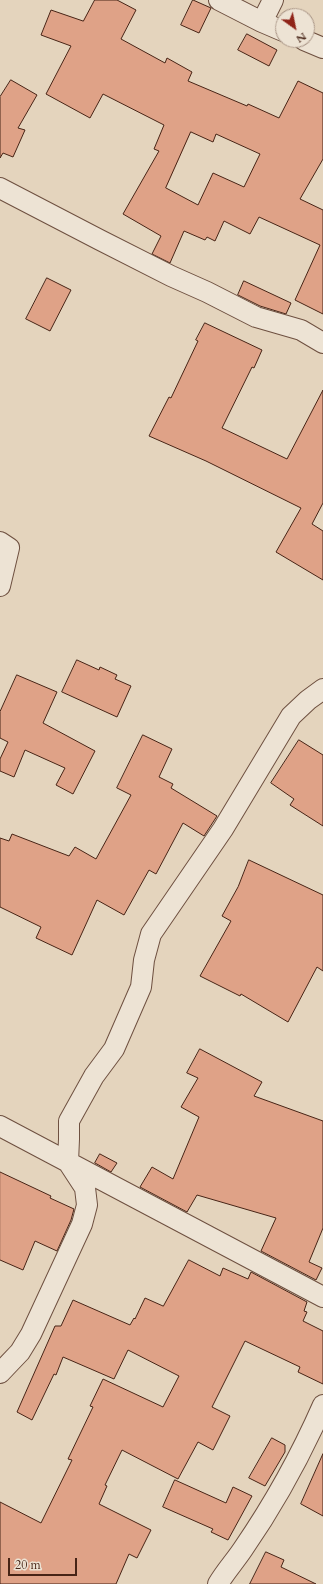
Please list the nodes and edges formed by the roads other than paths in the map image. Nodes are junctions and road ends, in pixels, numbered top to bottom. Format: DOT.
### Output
graph roads {
  1 [pos="219,0"];
  2 [pos="273,0"];
  3 [pos="262,22"];
  4 [pos="275,28"];
  5 [pos="0,188"];
  6 [pos="323,343"];
  7 [pos="0,542"];
  8 [pos="0,586"];
  9 [pos="323,689"];
  10 [pos="0,1126"];
  11 [pos="68,1162"];
  12 [pos="323,1297"];
  13 [pos="0,1373"];
  14 [pos="323,1405"];
  15 [pos="218,1584"];
  1 -- 3 [label="street"];
  2 -- 3 [label="street"];
  3 -- 4 [label="street"];
  5 -- 6 [label="street"];
  7 -- 8 [label="street"];
  9 -- 11 [label="street"];
  10 -- 11 [label="street"];
  11 -- 12 [label="street"];
  11 -- 13 [label="street"];
  14 -- 15 [label="street"];
}
